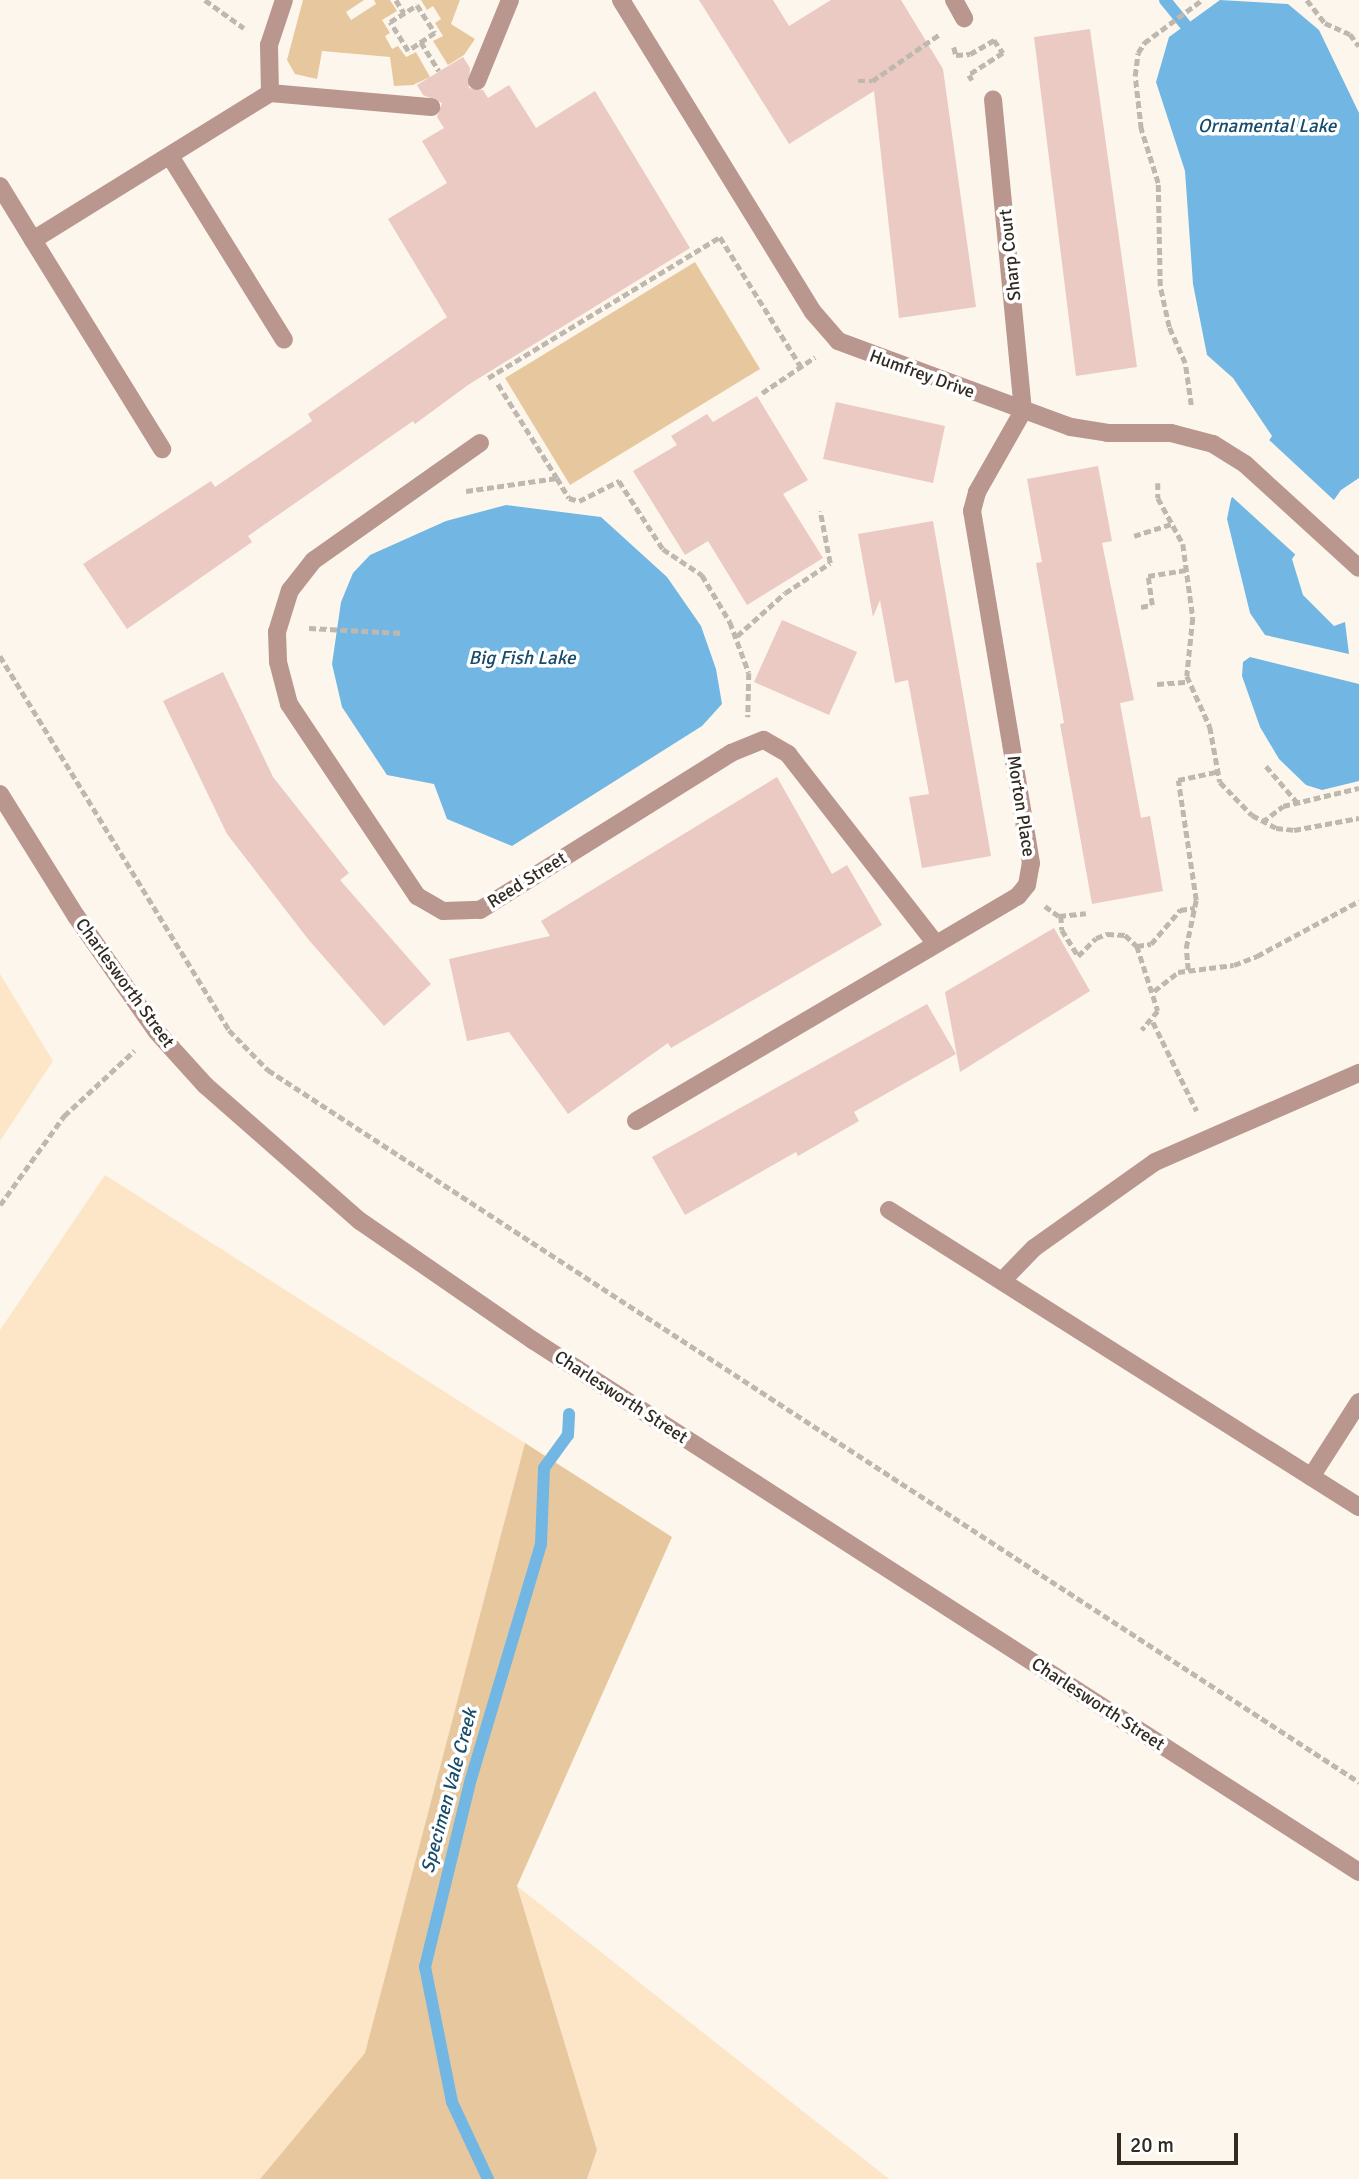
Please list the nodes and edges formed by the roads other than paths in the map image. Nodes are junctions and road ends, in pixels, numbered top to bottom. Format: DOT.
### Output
graph roads {
  1 [pos="284,0"];
  2 [pos="510,0"];
  3 [pos="621,0"];
  4 [pos="954,0"];
  5 [pos="964,18"];
  6 [pos="477,81"];
  7 [pos="270,93"];
  8 [pos="993,99"];
  9 [pos="431,107"];
  10 [pos="170,156"];
  11 [pos="0,186"];
  12 [pos="33,240"];
  13 [pos="284,340"];
  14 [pos="1023,411"];
  15 [pos="480,443"];
  16 [pos="162,449"];
  17 [pos="1359,568"];
  18 [pos="0,794"];
  19 [pos="935,943"];
  20 [pos="1359,1073"];
  21 [pos="636,1121"];
  22 [pos="889,1210"];
  23 [pos="1002,1281"];
  24 [pos="1359,1402"];
  25 [pos="1311,1477"];
  26 [pos="1359,1507"];
  27 [pos="1359,1872"];
  1 -- 7 [label="street"];
  2 -- 6 [label="street"];
  3 -- 14 [label="street, Humfrey Drive"];
  4 -- 5 [label="street"];
  7 -- 9 [label="street"];
  7 -- 10 [label="street"];
  8 -- 14 [label="street, Sharp Court"];
  10 -- 12 [label="street"];
  10 -- 13 [label="street"];
  11 -- 12 [label="street"];
  12 -- 16 [label="street"];
  14 -- 17 [label="street, Humfrey Drive"];
  14 -- 19 [label="street, Morton Place"];
  15 -- 19 [label="street, Reed Street"];
  18 -- 27 [label="street, Charlesworth Street"];
  19 -- 21 [label="street, Morton Place"];
  20 -- 23 [label="street"];
  22 -- 23 [label="street"];
  23 -- 25 [label="street"];
  24 -- 25 [label="street"];
  25 -- 26 [label="street"];
}
